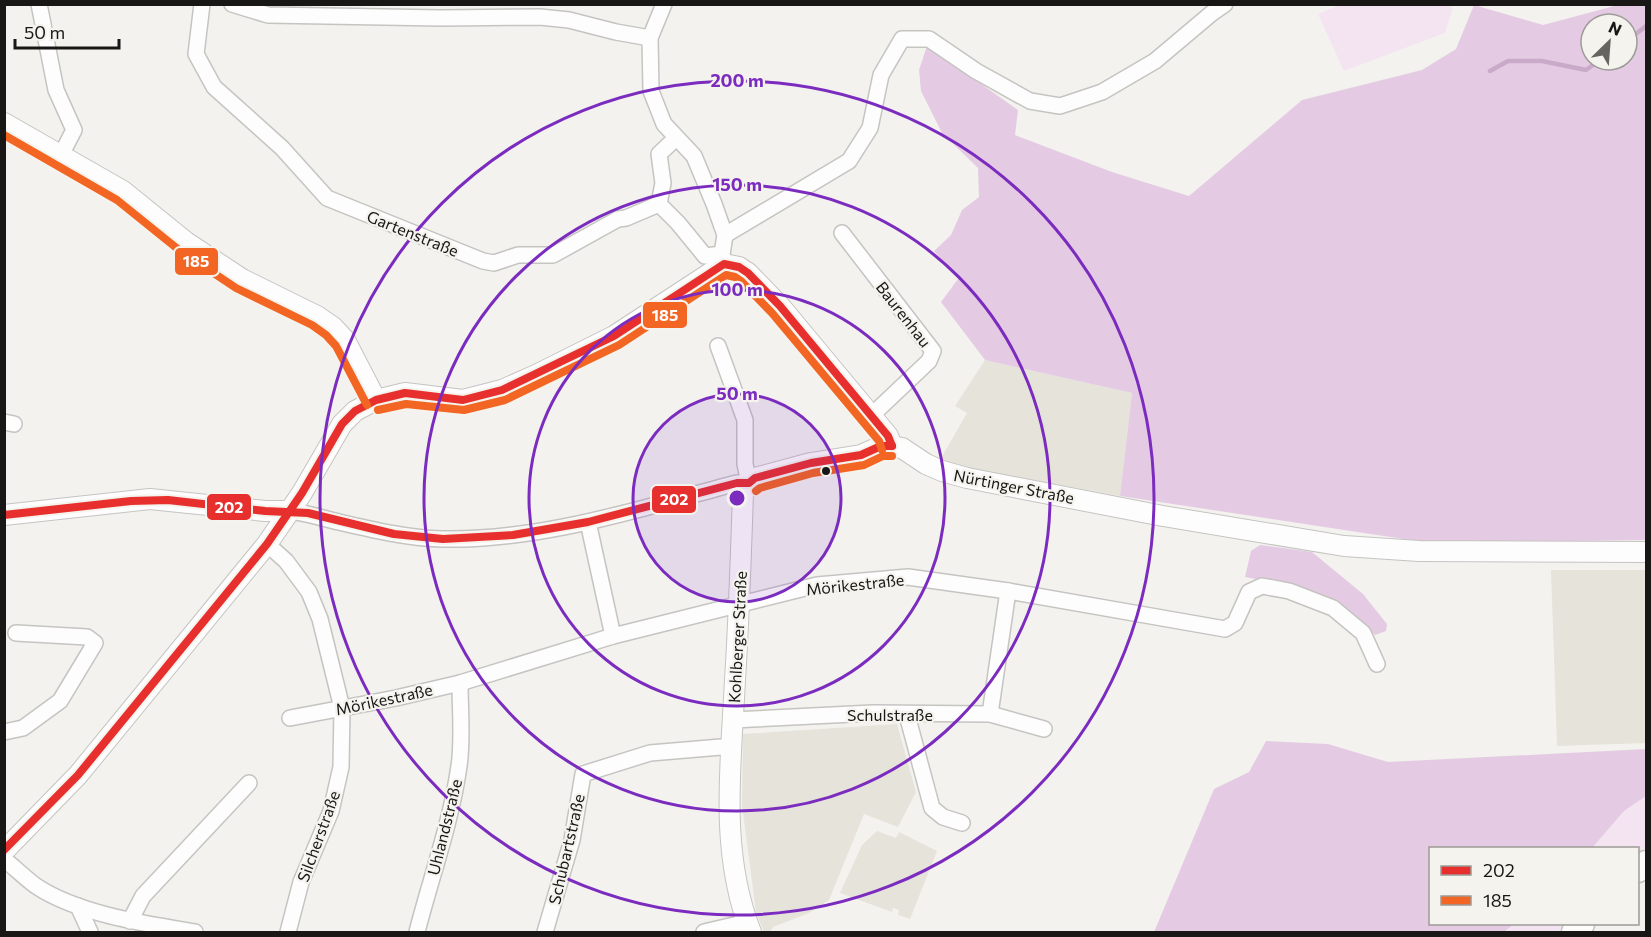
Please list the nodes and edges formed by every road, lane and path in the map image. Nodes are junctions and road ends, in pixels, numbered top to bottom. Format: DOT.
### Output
graph roads {
  1 [pos="39,4"];
  2 [pos="202,4"];
  3 [pos="232,4"];
  4 [pos="664,4"];
  5 [pos="1225,4"];
  6 [pos="650,38"];
  7 [pos="4,123"];
  8 [pos="676,138"];
  9 [pos="62,155"];
  10 [pos="659,204"];
  11 [pos="842,233"];
  12 [pos="724,235"];
  13 [pos="723,259"];
  14 [pos="717,346"];
  15 [pos="376,400"];
  16 [pos="872,416"];
  17 [pos="892,446"];
  18 [pos="748,483"];
  19 [pos="290,511"];
  20 [pos="4,515"];
  21 [pos="588,522"];
  22 [pos="267,544"];
  23 [pos="1647,552"];
  24 [pos="1008,591"];
  25 [pos="740,605"];
  26 [pos="16,633"];
  27 [pos="613,636"];
  28 [pos="1377,664"];
  29 [pos="460,683"];
  30 [pos="342,708"];
  31 [pos="990,714"];
  32 [pos="907,715"];
  33 [pos="290,718"];
  34 [pos="733,720"];
  35 [pos="1044,729"];
  36 [pos="4,732"];
  37 [pos="732,746"];
  38 [pos="249,783"];
  39 [pos="962,823"];
  40 [pos="4,851"];
  41 [pos="4,859"];
  42 [pos="78,906"];
  43 [pos="130,921"];
  44 [pos="749,927"];
  45 [pos="90,933"];
  46 [pos="195,933"];
  47 [pos="288,933"];
  48 [pos="417,933"];
  49 [pos="545,933"];
  50 [pos="704,933"];
  1 -- 9 [label="street"];
  2 -- 10 [label="street, Gartenstraße"];
  3 -- 6 [label="street"];
  4 -- 6 [label="street"];
  5 -- 12 [label="street"];
  6 -- 8 [label="street"];
  7 -- 9 [label="street"];
  8 -- 10 [label="street"];
  8 -- 12 [label="street"];
  9 -- 15 [label="street"];
  10 -- 13 [label="street"];
  11 -- 16 [label="street, Baurenhau"];
  12 -- 13 [label="street"];
  13 -- 15 [label="street"];
  13 -- 16 [label="street"];
  14 -- 18 [label="street, Kohlberger Straße"];
  15 -- 19 [label="street"];
  16 -- 17 [label="street"];
  17 -- 18 [label="street"];
  17 -- 23 [label="street, Nürtinger Straße"];
  18 -- 21 [label="street"];
  18 -- 25 [label="street, Kohlberger Straße"];
  19 -- 20 [label="street"];
  19 -- 21 [label="street"];
  19 -- 22 [label="street"];
  21 -- 27 [label="street"];
  22 -- 30 [label="street, Silcherstraße"];
  22 -- 40 [label="street"];
  24 -- 25 [label="street, Mörikestraße"];
  24 -- 28 [label="street, Mörikestraße"];
  24 -- 31 [label="street"];
  25 -- 27 [label="street, Mörikestraße"];
  25 -- 34 [label="street, Kohlberger Straße"];
  26 -- 36 [label="street"];
  27 -- 29 [label="street, Mörikestraße"];
  29 -- 30 [label="street, Mörikestraße"];
  29 -- 48 [label="street, Uhlandstraße"];
  30 -- 33 [label="street, Mörikestraße"];
  30 -- 47 [label="street, Silcherstraße"];
  31 -- 32 [label="street, Schulstraße"];
  31 -- 35 [label="street, Schulstraße"];
  32 -- 34 [label="street, Schulstraße"];
  32 -- 39 [label="street"];
  34 -- 37 [label="street, Kohlberger Straße"];
  37 -- 44 [label="street, Kohlberger Straße"];
  37 -- 49 [label="street, Schubartstraße"];
  38 -- 43 [label="street"];
  41 -- 42 [label="street"];
  42 -- 43 [label="street"];
  42 -- 45 [label="street"];
  43 -- 46 [label="street"];
  44 -- 50 [label="street"];
}
